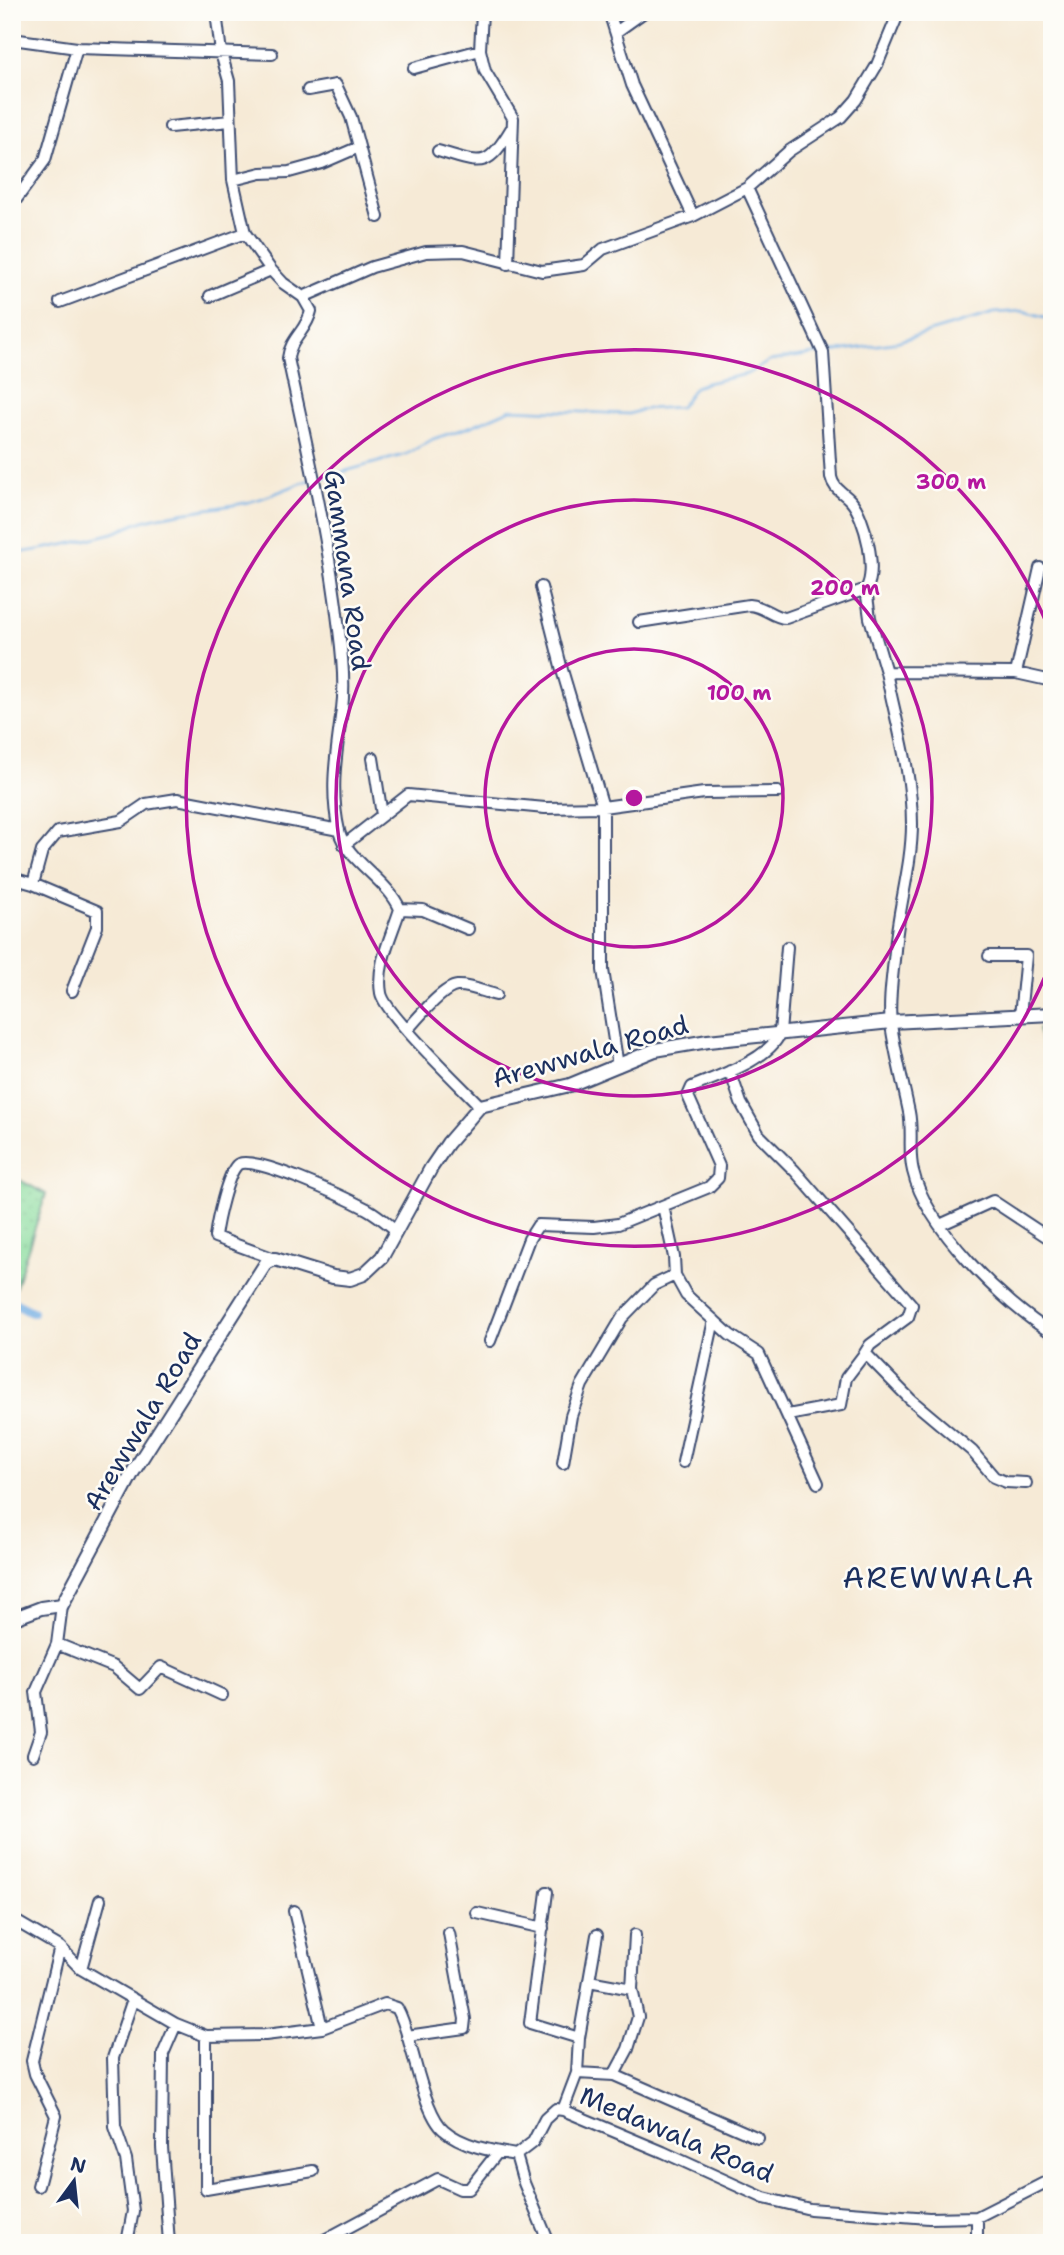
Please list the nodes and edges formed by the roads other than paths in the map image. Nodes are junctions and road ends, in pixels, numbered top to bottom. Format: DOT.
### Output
graph roads {
  1 [pos="216,12"];
  2 [pos="482,12"];
  3 [pos="609,12"];
  4 [pos="644,12"];
  5 [pos="899,12"];
  6 [pos="616,32"];
  7 [pos="12,39"];
  8 [pos="77,48"];
  9 [pos="480,50"];
  10 [pos="221,53"];
  11 [pos="272,54"];
  12 [pos="414,68"];
  13 [pos="308,90"];
  14 [pos="230,121"];
  15 [pos="170,127"];
  16 [pos="513,127"];
  17 [pos="359,147"];
  18 [pos="438,151"];
  19 [pos="233,180"];
  20 [pos="747,188"];
  21 [pos="12,205"];
  22 [pos="693,216"];
  23 [pos="378,217"];
  24 [pos="245,233"];
  25 [pos="508,264"];
  26 [pos="271,270"];
  27 [pos="210,296"];
  28 [pos="303,297"];
  29 [pos="60,302"];
  30 [pos="1040,568"];
  31 [pos="541,587"];
  32 [pos="866,589"];
  33 [pos="639,622"];
  34 [pos="886,672"];
  35 [pos="1016,673"];
  36 [pos="1052,681"];
  37 [pos="373,758"];
  38 [pos="778,792"];
  39 [pos="603,807"];
  40 [pos="382,815"];
  41 [pos="339,830"];
  42 [pos="344,845"];
  43 [pos="12,878"];
  44 [pos="33,884"];
  45 [pos="400,909"];
  46 [pos="468,929"];
  47 [pos="788,947"];
  48 [pos="989,956"];
  49 [pos="72,991"];
  50 [pos="496,995"];
  51 [pos="1052,1014"];
  52 [pos="1020,1016"];
  53 [pos="891,1022"];
  54 [pos="407,1030"];
  55 [pos="780,1033"];
  56 [pos="618,1066"];
  57 [pos="730,1071"];
  58 [pos="480,1106"];
  59 [pos="663,1206"];
  60 [pos="940,1225"];
  61 [pos="397,1231"];
  62 [pos="1052,1240"];
  63 [pos="275,1259"];
  64 [pos="675,1275"];
  65 [pos="714,1320"];
  66 [pos="1052,1333"];
  67 [pos="490,1341"];
  68 [pos="865,1353"];
  69 [pos="789,1415"];
  70 [pos="683,1462"];
  71 [pos="563,1463"];
  72 [pos="818,1483"];
  73 [pos="1026,1483"];
  74 [pos="62,1605"];
  75 [pos="12,1619"];
  76 [pos="57,1644"];
  77 [pos="222,1695"];
  78 [pos="33,1755"];
  79 [pos="547,1892"];
  80 [pos="100,1900"];
  81 [pos="294,1911"];
  82 [pos="477,1913"];
  83 [pos="12,1919"];
  84 [pos="543,1928"];
  85 [pos="449,1933"];
  86 [pos="597,1935"];
  87 [pos="635,1935"];
  88 [pos="60,1947"];
  89 [pos="81,1969"];
  90 [pos="589,1981"];
  91 [pos="632,1989"];
  92 [pos="133,1999"];
  93 [pos="176,2024"];
  94 [pos="322,2028"];
  95 [pos="205,2036"];
  96 [pos="407,2036"];
  97 [pos="579,2038"];
  98 [pos="577,2073"];
  99 [pos="614,2075"];
  100 [pos="563,2110"];
  101 [pos="758,2138"];
  102 [pos="498,2152"];
  103 [pos="516,2155"];
  104 [pos="313,2171"];
  105 [pos="1052,2179"];
  106 [pos="38,2186"];
  107 [pos="977,2217"];
  108 [pos="127,2243"];
  109 [pos="169,2243"];
  110 [pos="319,2243"];
  111 [pos="549,2243"];
  112 [pos="977,2243"];
  1 -- 10 [label="street"];
  2 -- 9 [label="street"];
  3 -- 6 [label="street"];
  4 -- 6 [label="street"];
  5 -- 20 [label="street"];
  6 -- 22 [label="street"];
  7 -- 8 [label="street"];
  8 -- 10 [label="street"];
  8 -- 21 [label="street"];
  9 -- 12 [label="street"];
  9 -- 16 [label="street"];
  10 -- 11 [label="street"];
  10 -- 14 [label="street"];
  13 -- 17 [label="street"];
  14 -- 15 [label="street"];
  14 -- 19 [label="street"];
  16 -- 18 [label="street"];
  16 -- 25 [label="street"];
  17 -- 19 [label="street"];
  17 -- 23 [label="street"];
  19 -- 24 [label="street"];
  20 -- 22 [label="street"];
  20 -- 32 [label="street"];
  22 -- 25 [label="street"];
  24 -- 26 [label="street"];
  24 -- 29 [label="street"];
  25 -- 28 [label="street"];
  26 -- 27 [label="street"];
  26 -- 28 [label="street"];
  28 -- 41 [label="street, Gammana Road"];
  30 -- 35 [label="street"];
  31 -- 39 [label="street"];
  32 -- 33 [label="street"];
  32 -- 34 [label="street"];
  34 -- 35 [label="street"];
  34 -- 53 [label="street"];
  35 -- 36 [label="street"];
  37 -- 40 [label="street"];
  38 -- 39 [label="street"];
  39 -- 40 [label="street"];
  39 -- 56 [label="street"];
  40 -- 42 [label="street"];
  41 -- 42 [label="street, Gammana Road"];
  41 -- 44 [label="street"];
  42 -- 45 [label="street, Gammana Road"];
  43 -- 44 [label="street"];
  44 -- 49 [label="street"];
  45 -- 46 [label="street"];
  45 -- 54 [label="street"];
  47 -- 55 [label="street"];
  48 -- 52 [label="street"];
  50 -- 54 [label="street"];
  51 -- 52 [label="street, Arewwala Road"];
  52 -- 53 [label="street, Arewwala Road"];
  53 -- 55 [label="street, Arewwala Road"];
  53 -- 60 [label="street"];
  54 -- 58 [label="street"];
  55 -- 56 [label="street, Arewwala Road"];
  55 -- 57 [label="street"];
  56 -- 58 [label="street, Arewwala Road"];
  57 -- 59 [label="street"];
  57 -- 68 [label="street"];
  58 -- 61 [label="street, Arewwala Road"];
  59 -- 64 [label="street"];
  59 -- 67 [label="street"];
  60 -- 62 [label="street"];
  60 -- 66 [label="street"];
  61 -- 63 [label="street, Arewwala Road"];
  61 -- 63 [label="street"];
  63 -- 74 [label="street, Arewwala Road"];
  64 -- 65 [label="street"];
  64 -- 71 [label="street"];
  65 -- 69 [label="street"];
  65 -- 70 [label="street"];
  68 -- 69 [label="street"];
  68 -- 73 [label="street"];
  69 -- 72 [label="street"];
  74 -- 75 [label="street"];
  74 -- 76 [label="street"];
  76 -- 77 [label="street"];
  76 -- 78 [label="street"];
  79 -- 84 [label="street"];
  80 -- 89 [label="street"];
  81 -- 94 [label="street"];
  82 -- 84 [label="street"];
  83 -- 88 [label="street"];
  84 -- 97 [label="street"];
  85 -- 96 [label="street"];
  86 -- 90 [label="street"];
  87 -- 91 [label="street"];
  88 -- 89 [label="street"];
  88 -- 106 [label="street"];
  89 -- 92 [label="street"];
  90 -- 91 [label="street"];
  90 -- 97 [label="street"];
  91 -- 99 [label="street"];
  92 -- 93 [label="street"];
  92 -- 108 [label="street"];
  93 -- 95 [label="street"];
  93 -- 109 [label="street"];
  94 -- 95 [label="street"];
  94 -- 96 [label="street"];
  95 -- 104 [label="street"];
  96 -- 102 [label="street"];
  97 -- 98 [label="street"];
  98 -- 99 [label="street"];
  98 -- 100 [label="street"];
  99 -- 101 [label="street"];
  100 -- 103 [label="street, Medawala Road"];
  100 -- 107 [label="street, Medawala Road"];
  102 -- 103 [label="street"];
  102 -- 110 [label="street"];
  103 -- 111 [label="street"];
  105 -- 107 [label="street"];
  107 -- 112 [label="street"];
}
